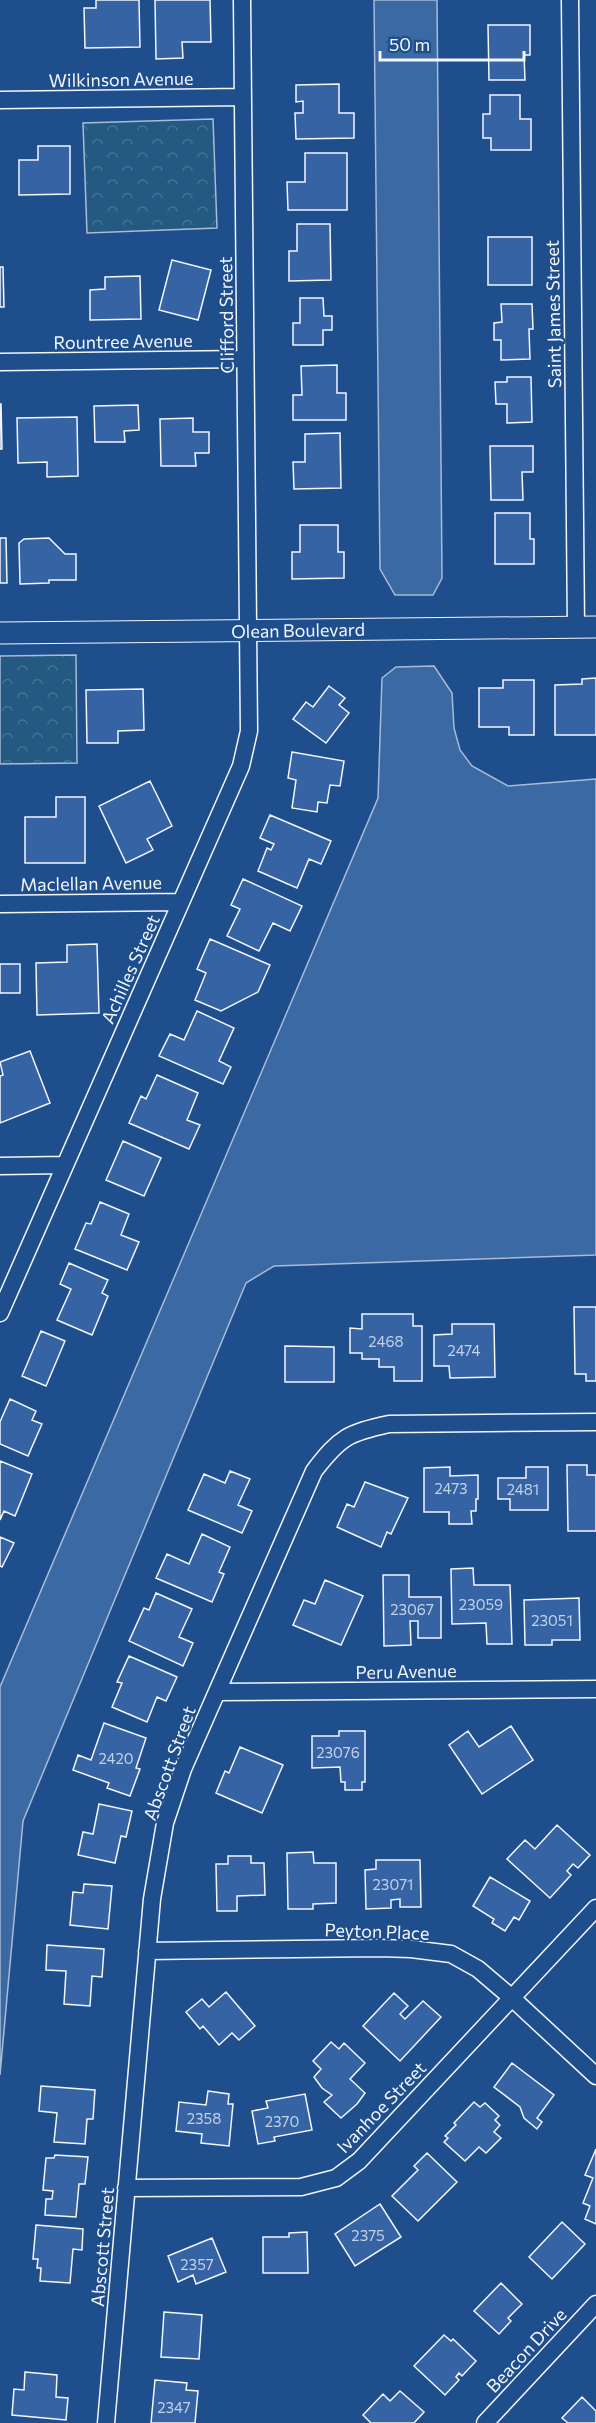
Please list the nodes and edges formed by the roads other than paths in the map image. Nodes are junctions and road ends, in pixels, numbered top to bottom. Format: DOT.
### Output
graph roads {
  1 [pos="242,0"];
  2 [pos="570,0"];
  3 [pos="243,97"];
  4 [pos="0,100"];
  5 [pos="245,359"];
  6 [pos="0,362"];
  7 [pos="586,627"];
  8 [pos="248,630"];
  9 [pos="0,633"];
  10 [pos="182,902"];
  11 [pos="0,904"];
  12 [pos="65,1165"];
  13 [pos="0,1166"];
  14 [pos="0,1313"];
  15 [pos="596,1422"];
  16 [pos="596,1689"];
  17 [pos="217,1692"];
  18 [pos="596,1908"];
  19 [pos="147,1951"];
  20 [pos="512,1998"];
  21 [pos="596,2076"];
  22 [pos="126,2188"];
  23 [pos="596,2304"];
  24 [pos="106,2423"];
  25 [pos="485,2423"];
  1 -- 3 [label="street, Clifford Street"];
  2 -- 7 [label="street, Saint James Street"];
  3 -- 4 [label="street, Wilkinson Avenue"];
  3 -- 5 [label="street, Clifford Street"];
  5 -- 6 [label="street, Rountree Avenue"];
  5 -- 8 [label="street, Clifford Street"];
  7 -- 8 [label="street, Olean Boulevard"];
  8 -- 9 [label="street, Olean Boulevard"];
  8 -- 10 [label="street, Achilles Street"];
  10 -- 11 [label="street, Maclellan Avenue"];
  10 -- 12 [label="street, Achilles Street"];
  12 -- 13 [label="street"];
  12 -- 14 [label="street, Achilles Street"];
  15 -- 17 [label="street, Abscott Street"];
  16 -- 17 [label="street, Peru Avenue"];
  17 -- 19 [label="street, Abscott Street"];
  18 -- 20 [label="street, Ivanhoe Street"];
  19 -- 20 [label="street, Peyton Place"];
  19 -- 22 [label="street, Abscott Street"];
  20 -- 21 [label="street, Peyton Place"];
  20 -- 22 [label="street, Ivanhoe Street"];
  22 -- 24 [label="street, Abscott Street"];
  23 -- 25 [label="street, Beacon Drive"];
}
